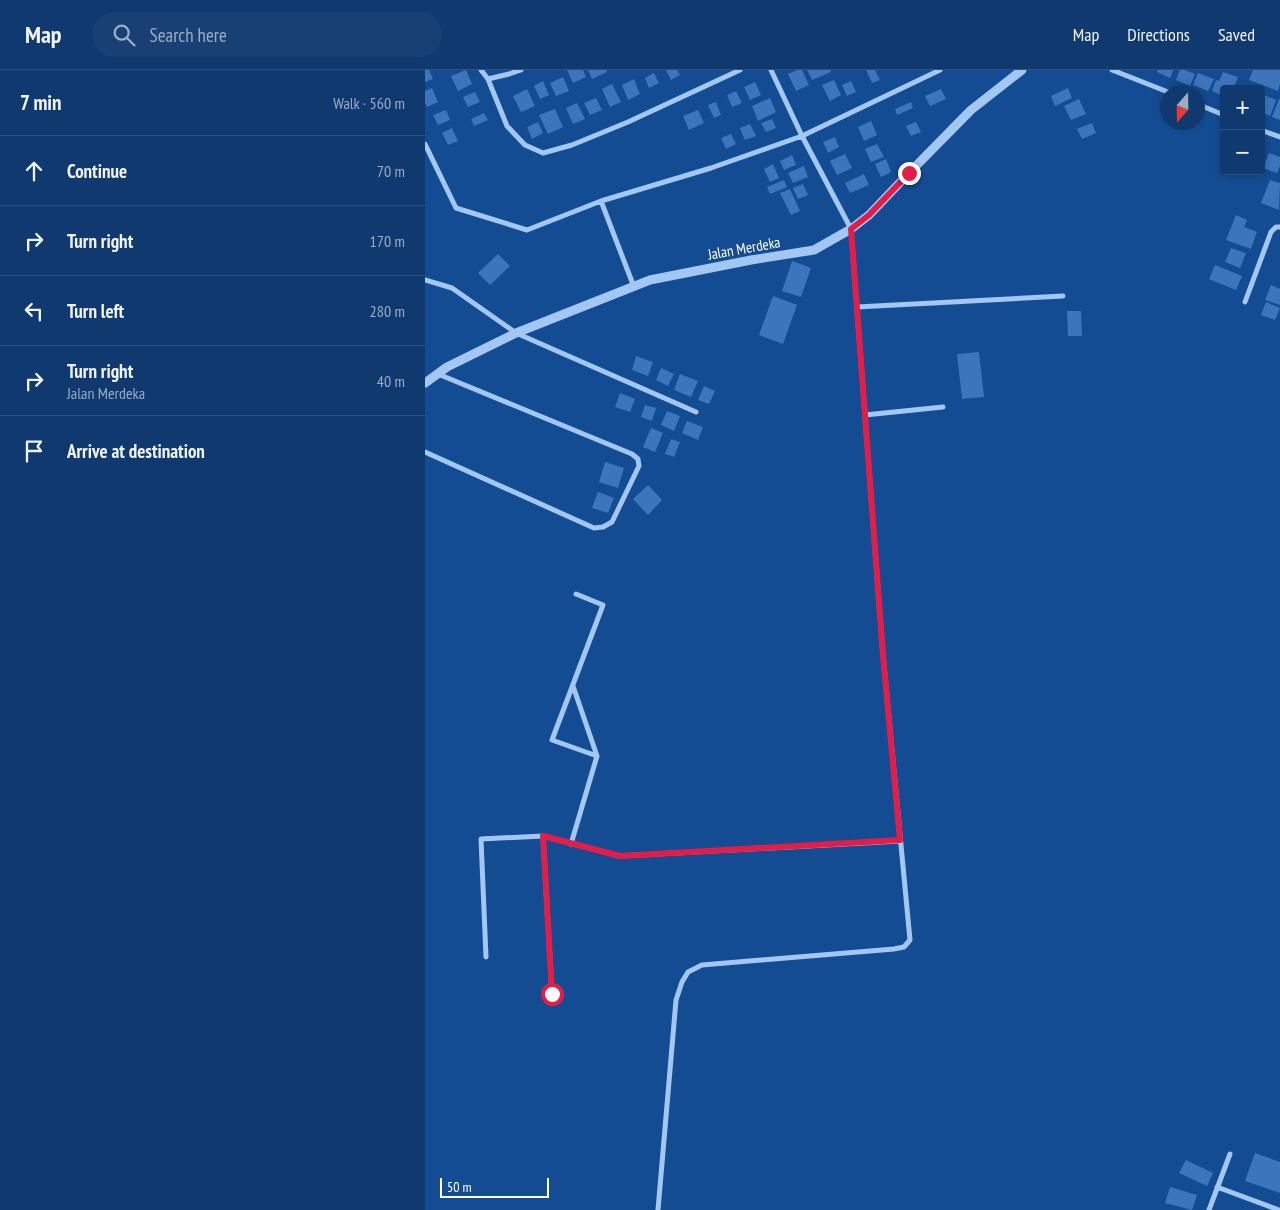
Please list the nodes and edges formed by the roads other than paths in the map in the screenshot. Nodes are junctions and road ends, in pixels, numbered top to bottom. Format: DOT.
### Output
graph roads {
  1 [pos="481,70"];
  2 [pos="521,70"];
  3 [pos="740,70"];
  4 [pos="771,70"];
  5 [pos="940,70"];
  6 [pos="1022,70"];
  7 [pos="1112,70"];
  8 [pos="488,79"];
  9 [pos="1160,89"];
  10 [pos="1205,107"];
  11 [pos="1220,113"];
  12 [pos="1265,131"];
  13 [pos="802,136"];
  14 [pos="1280,137"];
  15 [pos="425,144"];
  16 [pos="601,201"];
  17 [pos="1280,227"];
  18 [pos="851,229"];
  19 [pos="425,280"];
  20 [pos="634,286"];
  21 [pos="1063,296"];
  22 [pos="1245,302"];
  23 [pos="857,307"];
  24 [pos="516,332"];
  25 [pos="437,374"];
  26 [pos="425,383"];
  27 [pos="943,407"];
  28 [pos="696,412"];
  29 [pos="865,415"];
  30 [pos="425,452"];
  31 [pos="576,594"];
  32 [pos="573,685"];
  33 [pos="597,756"];
  34 [pos="543,836"];
  35 [pos="900,840"];
  36 [pos="571,844"];
  37 [pos="486,957"];
  38 [pos="552,994"];
  39 [pos="1230,1154"];
  40 [pos="1217,1187"];
  41 [pos="659,1210"];
  42 [pos="1209,1210"];
  43 [pos="1279,1210"];
  1 -- 8 [label="street"];
  2 -- 8 [label="street"];
  3 -- 8 [label="street"];
  4 -- 13 [label="street"];
  5 -- 13 [label="street"];
  6 -- 18 [label="street, Jalan Merdeka"];
  7 -- 9 [label="street"];
  10 -- 11 [label="street"];
  12 -- 14 [label="street"];
  13 -- 16 [label="street"];
  13 -- 18 [label="street"];
  15 -- 16 [label="street"];
  16 -- 20 [label="street"];
  17 -- 22 [label="street"];
  18 -- 20 [label="street, Jalan Merdeka"];
  18 -- 23 [label="street"];
  19 -- 24 [label="street"];
  20 -- 24 [label="street, Jalan Merdeka"];
  21 -- 23 [label="street"];
  23 -- 29 [label="street"];
  24 -- 25 [label="street, Jalan Merdeka"];
  24 -- 28 [label="street"];
  25 -- 26 [label="street, Jalan Merdeka"];
  25 -- 30 [label="street"];
  27 -- 29 [label="street"];
  29 -- 35 [label="street"];
  31 -- 32 [label="street"];
  32 -- 33 [label="street"];
  32 -- 33 [label="street"];
  33 -- 36 [label="street"];
  34 -- 36 [label="street"];
  34 -- 37 [label="street"];
  34 -- 38 [label="street"];
  35 -- 36 [label="street"];
  35 -- 41 [label="street"];
  39 -- 40 [label="street"];
  40 -- 42 [label="street"];
  40 -- 43 [label="street"];
}
